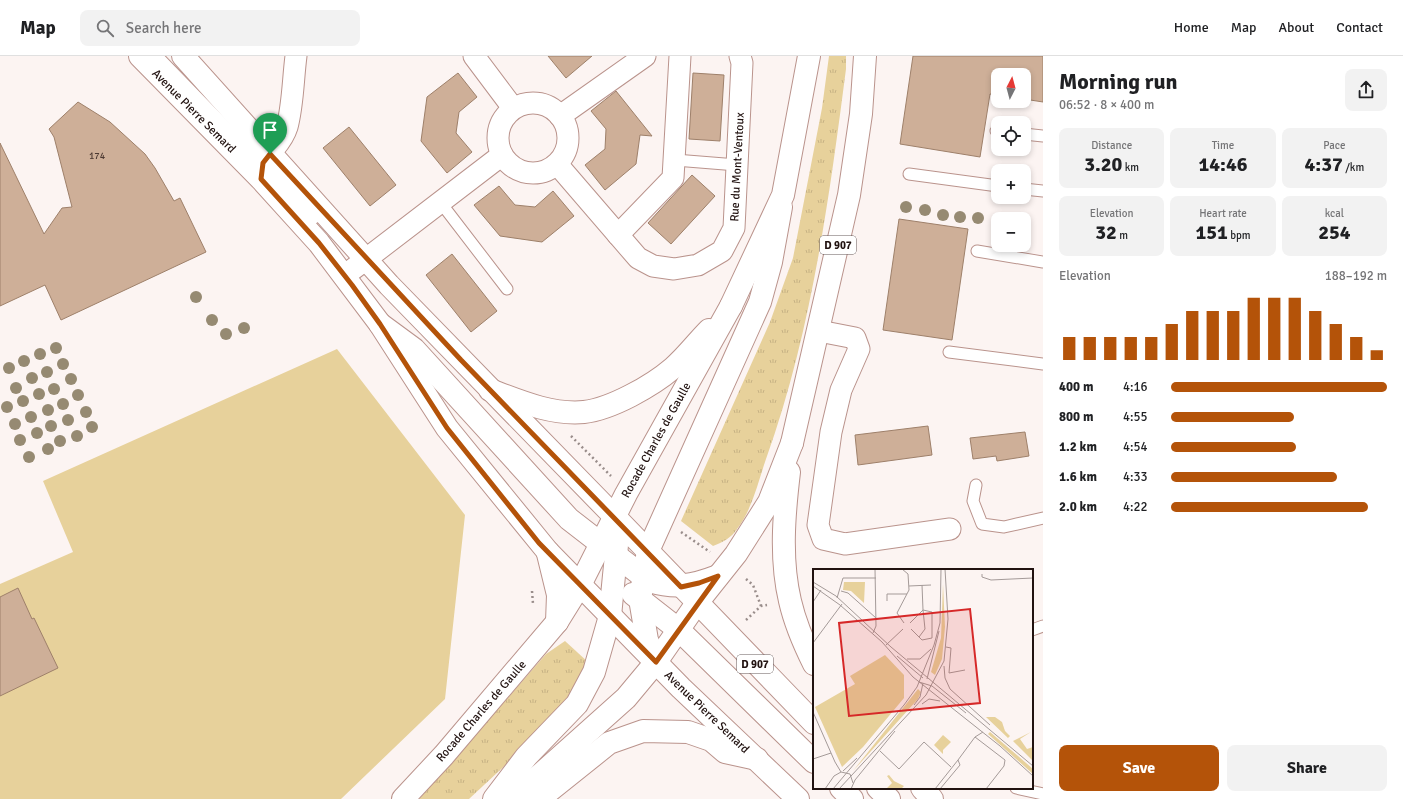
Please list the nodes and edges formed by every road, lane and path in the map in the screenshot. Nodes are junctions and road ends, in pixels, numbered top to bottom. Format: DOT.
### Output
graph roads {
  1 [pos="140,56"];
  2 [pos="157,56"];
  3 [pos="183,56"];
  4 [pos="296,56"];
  5 [pos="474,56"];
  6 [pos="645,56"];
  7 [pos="680,56"];
  8 [pos="740,56"];
  9 [pos="809,56"];
  10 [pos="865,56"];
  11 [pos="514,108"];
  12 [pos="560,116"];
  13 [pos="1031,135"];
  14 [pos="1043,136"];
  15 [pos="502,155"];
  16 [pos="675,160"];
  17 [pos="557,164"];
  18 [pos="264,165"];
  19 [pos="737,165"];
  20 [pos="909,174"];
  21 [pos="991,185"];
  22 [pos="1031,190"];
  23 [pos="1043,191"];
  24 [pos="783,195"];
  25 [pos="441,203"];
  26 [pos="618,235"];
  27 [pos="977,251"];
  28 [pos="1043,262"];
  29 [pos="356,266"];
  30 [pos="507,289"];
  31 [pos="731,306"];
  32 [pos="380,324"];
  33 [pos="819,331"];
  34 [pos="950,352"];
  35 [pos="1043,364"];
  36 [pos="490,390"];
  37 [pos="570,430"];
  38 [pos="792,443"];
  39 [pos="614,480"];
  40 [pos="976,486"];
  41 [pos="614,516"];
  42 [pos="1043,518"];
  43 [pos="676,528"];
  44 [pos="950,529"];
  45 [pos="608,550"];
  46 [pos="708,550"];
  47 [pos="648,551"];
  48 [pos="548,552"];
  49 [pos="718,576"];
  50 [pos="643,577"];
  51 [pos="614,584"];
  52 [pos="580,585"];
  53 [pos="681,587"];
  54 [pos="640,598"];
  55 [pos="697,603"];
  56 [pos="771,604"];
  57 [pos="610,616"];
  58 [pos="746,620"];
  59 [pos="557,622"];
  60 [pos="1043,626"];
  61 [pos="678,630"];
  62 [pos="1033,630"];
  63 [pos="656,662"];
  64 [pos="813,662"];
  65 [pos="813,722"];
  66 [pos="756,759"];
  67 [pos="813,761"];
  68 [pos="842,789"];
  69 [pos="879,789"];
  70 [pos="923,789"];
  71 [pos="1020,789"];
  72 [pos="1043,794"];
  73 [pos="403,799"];
  74 [pos="494,799"];
  75 [pos="513,799"];
  76 [pos="539,799"];
  77 [pos="798,799"];
  78 [pos="852,799"];
  79 [pos="889,799"];
  80 [pos="932,799"];
  1 -- 18 [label="main road, Avenue Pierre Semard"];
  2 -- 18 [label="lane, Avenue Pierre Semard"];
  3 -- 18 [label="main road, Avenue Pierre Semard"];
  4 -- 18 [label="street"];
  5 -- 11 [label="street"];
  6 -- 12 [label="street"];
  7 -- 16 [label="street"];
  8 -- 19 [label="street, Rue du Mont-Ventoux"];
  9 -- 24 [label="main road, Rocade Charles de Gaulle"];
  10 -- 33 [label="main road, D 907"];
  11 -- 12 [label="street"];
  11 -- 15 [label="street"];
  12 -- 17 [label="street"];
  13 -- 14 [label="lane"];
  15 -- 17 [label="street"];
  15 -- 25 [label="street"];
  16 -- 19 [label="lane"];
  16 -- 26 [label="street"];
  17 -- 26 [label="street, Rue du Mont-Ventoux"];
  18 -- 29 [label="main road, Avenue Pierre Semard"];
  19 -- 26 [label="street, Rue du Mont-Ventoux"];
  20 -- 21 [label="lane"];
  22 -- 23 [label="lane"];
  24 -- 31 [label="main road, Rocade Charles de Gaulle"];
  24 -- 47 [label="main road"];
  25 -- 29 [label="street"];
  25 -- 30 [label="lane"];
  27 -- 28 [label="lane"];
  29 -- 32 [label="main road, Avenue Pierre Semard"];
  29 -- 36 [label="main road, Avenue Pierre Semard"];
  31 -- 36 [label="main road"];
  31 -- 41 [label="main road, Rocade Charles de Gaulle"];
  32 -- 45 [label="main road"];
  32 -- 48 [label="main road, Avenue Pierre Semard"];
  33 -- 38 [label="main road, D 907"];
  33 -- 44 [label="street"];
  34 -- 35 [label="lane"];
  36 -- 41 [label="main road, Avenue Pierre Semard"];
  37 -- 39 [label="path"];
  38 -- 49 [label="main road, D 907"];
  38 -- 64 [label="main road"];
  40 -- 42 [label="lane"];
  41 -- 45 [label="main road, Rocade Charles de Gaulle"];
  41 -- 47 [label="main road, Avenue Pierre Semard / D 907"];
  43 -- 46 [label="path"];
  45 -- 50 [label="main road"];
  45 -- 51 [label="main road"];
  45 -- 52 [label="main road, Rocade Charles de Gaulle"];
  47 -- 50 [label="main road"];
  47 -- 53 [label="main road, Avenue Pierre Semard / D 907"];
  48 -- 52 [label="main road, Avenue Pierre Semard"];
  48 -- 59 [label="main road"];
  49 -- 53 [label="main road"];
  49 -- 55 [label="main road, D 907"];
  50 -- 53 [label="main road"];
  50 -- 54 [label="main road"];
  51 -- 52 [label="main road"];
  51 -- 54 [label="main road"];
  51 -- 57 [label="main road"];
  52 -- 57 [label="main road, Avenue Pierre Semard"];
  52 -- 59 [label="main road, Rocade Charles de Gaulle"];
  53 -- 55 [label="main road, Avenue Pierre Semard / D 907"];
  54 -- 61 [label="main road"];
  54 -- 63 [label="main road"];
  55 -- 61 [label="main road, D 907"];
  55 -- 65 [label="main road, Avenue Pierre Semard / D 907"];
  56 -- 58 [label="path"];
  57 -- 63 [label="main road, Avenue Pierre Semard"];
  57 -- 74 [label="main road"];
  59 -- 73 [label="main road, Rocade Charles de Gaulle"];
  60 -- 62 [label="lane"];
  61 -- 63 [label="main road, D 907"];
  61 -- 67 [label="main road"];
  63 -- 66 [label="main road, Avenue Pierre Semard"];
  63 -- 75 [label="main road"];
  66 -- 76 [label="main road"];
  66 -- 77 [label="main road, Avenue Pierre Semard"];
  68 -- 78 [label="main road"];
  69 -- 79 [label="main road"];
  70 -- 80 [label="main road"];
  71 -- 72 [label="lane"];
}
